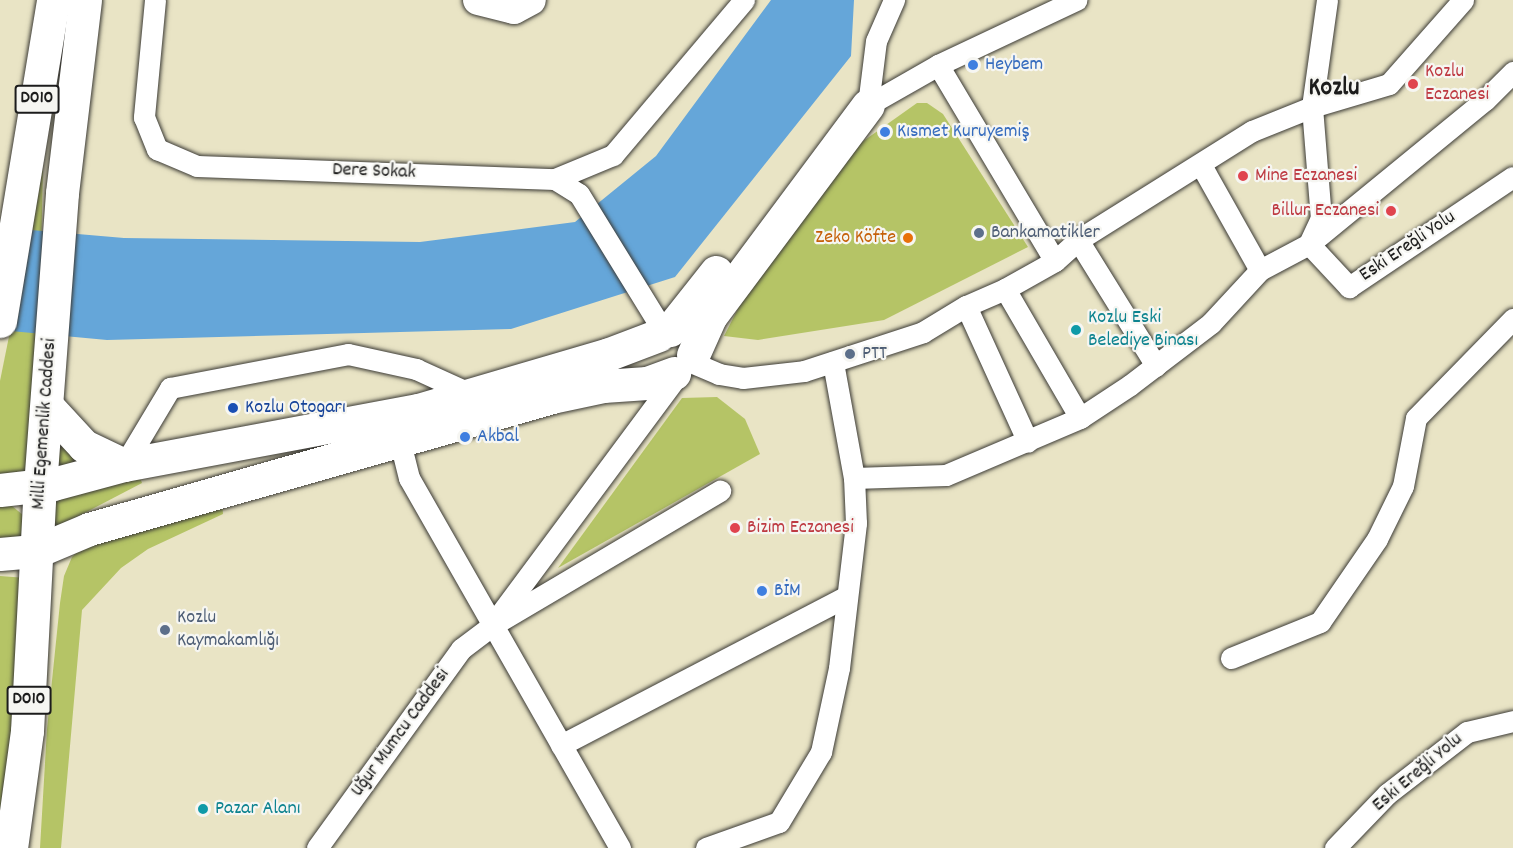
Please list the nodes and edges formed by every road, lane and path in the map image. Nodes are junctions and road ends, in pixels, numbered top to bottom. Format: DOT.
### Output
graph roads {
  1 [pos="53,0"];
  2 [pos="86,0"];
  3 [pos="155,0"];
  4 [pos="478,0"];
  5 [pos="531,0"];
  6 [pos="744,0"];
  7 [pos="894,0"];
  8 [pos="1076,0"];
  9 [pos="1327,0"];
  10 [pos="1463,0"];
  11 [pos="938,65"];
  12 [pos="1513,72"];
  13 [pos="868,105"];
  14 [pos="1312,106"];
  15 [pos="1201,165"];
  16 [pos="1513,177"];
  17 [pos="555,179"];
  18 [pos="1078,240"];
  19 [pos="1309,244"];
  20 [pos="1055,261"];
  21 [pos="1260,270"];
  22 [pos="1005,289"];
  23 [pos="966,306"];
  24 [pos="1513,319"];
  25 [pos="0,321"];
  26 [pos="664,332"];
  27 [pos="833,362"];
  28 [pos="685,365"];
  29 [pos="1156,366"];
  30 [pos="47,394"];
  31 [pos="474,395"];
  32 [pos="1080,418"];
  33 [pos="400,442"];
  34 [pos="1028,442"];
  35 [pos="124,465"];
  36 [pos="854,478"];
  37 [pos="40,486"];
  38 [pos="0,490"];
  39 [pos="720,491"];
  40 [pos="0,554"];
  41 [pos="36,566"];
  42 [pos="845,597"];
  43 [pos="493,625"];
  44 [pos="1231,658"];
  45 [pos="1513,721"];
  46 [pos="561,745"];
  47 [pos="11,848"];
  48 [pos="317,848"];
  49 [pos="620,848"];
  50 [pos="706,848"];
  51 [pos="1335,848"];
  1 -- 25 [label="highway, D010"];
  2 -- 30 [label="highway, Milli Egemenlik Caddesi / D010"];
  3 -- 17 [label="street, Dere Sokak"];
  4 -- 5 [label="street"];
  6 -- 17 [label="street"];
  7 -- 13 [label="street"];
  8 -- 11 [label="street"];
  9 -- 14 [label="street"];
  10 -- 14 [label="street"];
  11 -- 13 [label="street"];
  11 -- 20 [label="street"];
  12 -- 19 [label="street"];
  13 -- 26 [label="highway"];
  13 -- 28 [label="highway"];
  14 -- 15 [label="street"];
  14 -- 19 [label="street"];
  15 -- 18 [label="street"];
  15 -- 21 [label="street"];
  16 -- 19 [label="street, Eski Ereğli Yolu"];
  17 -- 26 [label="street"];
  18 -- 20 [label="street"];
  18 -- 29 [label="street"];
  19 -- 21 [label="street"];
  20 -- 22 [label="street"];
  21 -- 29 [label="street"];
  22 -- 23 [label="street"];
  22 -- 32 [label="street"];
  23 -- 27 [label="street"];
  23 -- 34 [label="street"];
  24 -- 44 [label="street"];
  26 -- 28 [label="highway"];
  26 -- 31 [label="highway"];
  27 -- 28 [label="street"];
  27 -- 36 [label="street"];
  28 -- 33 [label="highway"];
  28 -- 43 [label="street"];
  29 -- 32 [label="street"];
  30 -- 35 [label="highway"];
  30 -- 37 [label="highway, Milli Egemenlik Caddesi / D010"];
  31 -- 35 [label="highway"];
  31 -- 35 [label="street"];
  32 -- 34 [label="street"];
  33 -- 41 [label="highway"];
  33 -- 43 [label="street"];
  34 -- 36 [label="street"];
  35 -- 37 [label="highway"];
  36 -- 42 [label="street"];
  37 -- 38 [label="highway"];
  37 -- 41 [label="highway, Milli Egemenlik Caddesi / D010"];
  39 -- 43 [label="street"];
  40 -- 41 [label="highway"];
  41 -- 47 [label="highway, Milli Egemenlik Caddesi / D010"];
  42 -- 46 [label="street"];
  42 -- 50 [label="street"];
  43 -- 46 [label="street"];
  43 -- 48 [label="street, Uğur Mumcu Caddesi"];
  45 -- 51 [label="street, Eski Ereğli Yolu"];
  46 -- 49 [label="street"];
}
